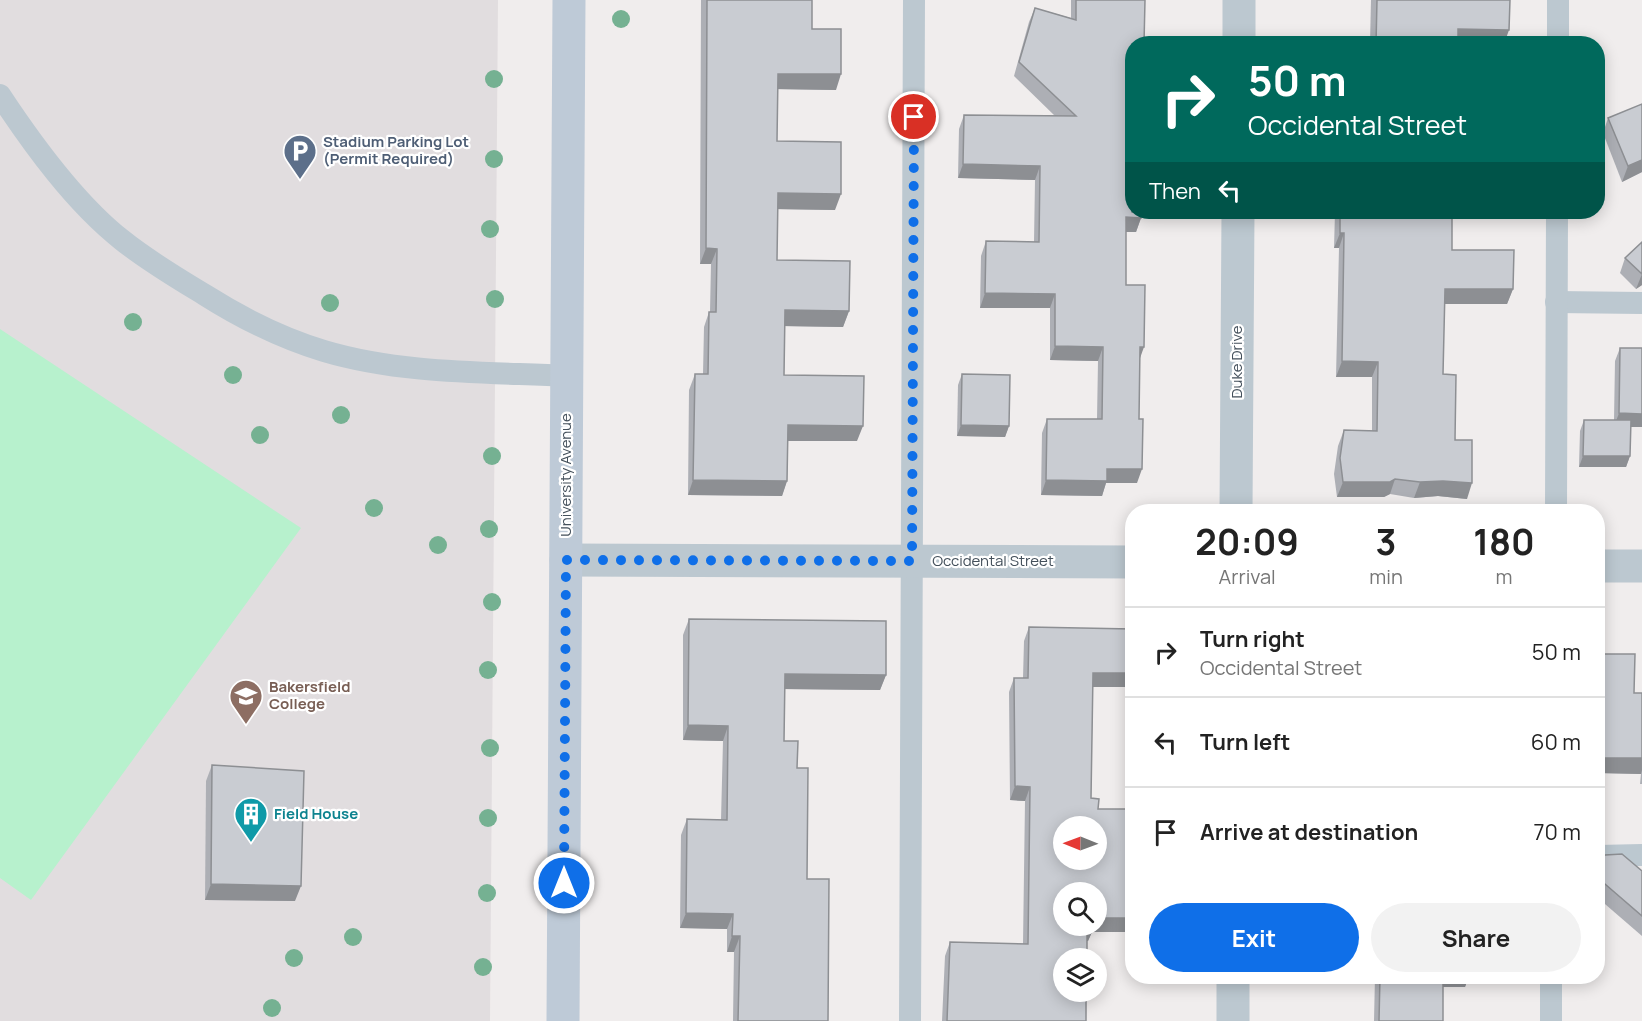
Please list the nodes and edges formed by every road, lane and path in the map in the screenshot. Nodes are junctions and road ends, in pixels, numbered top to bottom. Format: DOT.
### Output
graph roads {
  1 [pos="569,0"];
  2 [pos="914,0"];
  3 [pos="1239,0"];
  4 [pos="1558,0"];
  5 [pos="1239,36"];
  6 [pos="1558,36"];
  7 [pos="0,95"];
  8 [pos="1238,219"];
  9 [pos="1557,219"];
  10 [pos="1556,302"];
  11 [pos="1642,303"];
  12 [pos="567,376"];
  13 [pos="1236,504"];
  14 [pos="1556,504"];
  15 [pos="566,560"];
  16 [pos="912,561"];
  17 [pos="1125,562"];
  18 [pos="1605,566"];
  19 [pos="1642,566"];
  20 [pos="1605,855"];
  21 [pos="1642,855"];
  22 [pos="1233,984"];
  23 [pos="1551,984"];
  24 [pos="563,1021"];
  25 [pos="910,1021"];
  26 [pos="1233,1021"];
  27 [pos="1551,1021"];
  1 -- 12 [label="street, University Avenue"];
  2 -- 16 [label="lane"];
  3 -- 5 [label="street"];
  4 -- 6 [label="lane"];
  7 -- 12 [label="lane"];
  8 -- 13 [label="street, Duke Drive"];
  9 -- 10 [label="lane"];
  10 -- 11 [label="lane"];
  10 -- 14 [label="lane"];
  12 -- 15 [label="street, University Avenue"];
  15 -- 16 [label="street, Occidental Street"];
  15 -- 24 [label="street, University Avenue"];
  16 -- 17 [label="street, Occidental Street"];
  16 -- 25 [label="lane"];
  18 -- 19 [label="street"];
  20 -- 21 [label="lane"];
  22 -- 26 [label="street"];
  23 -- 27 [label="lane"];
}
